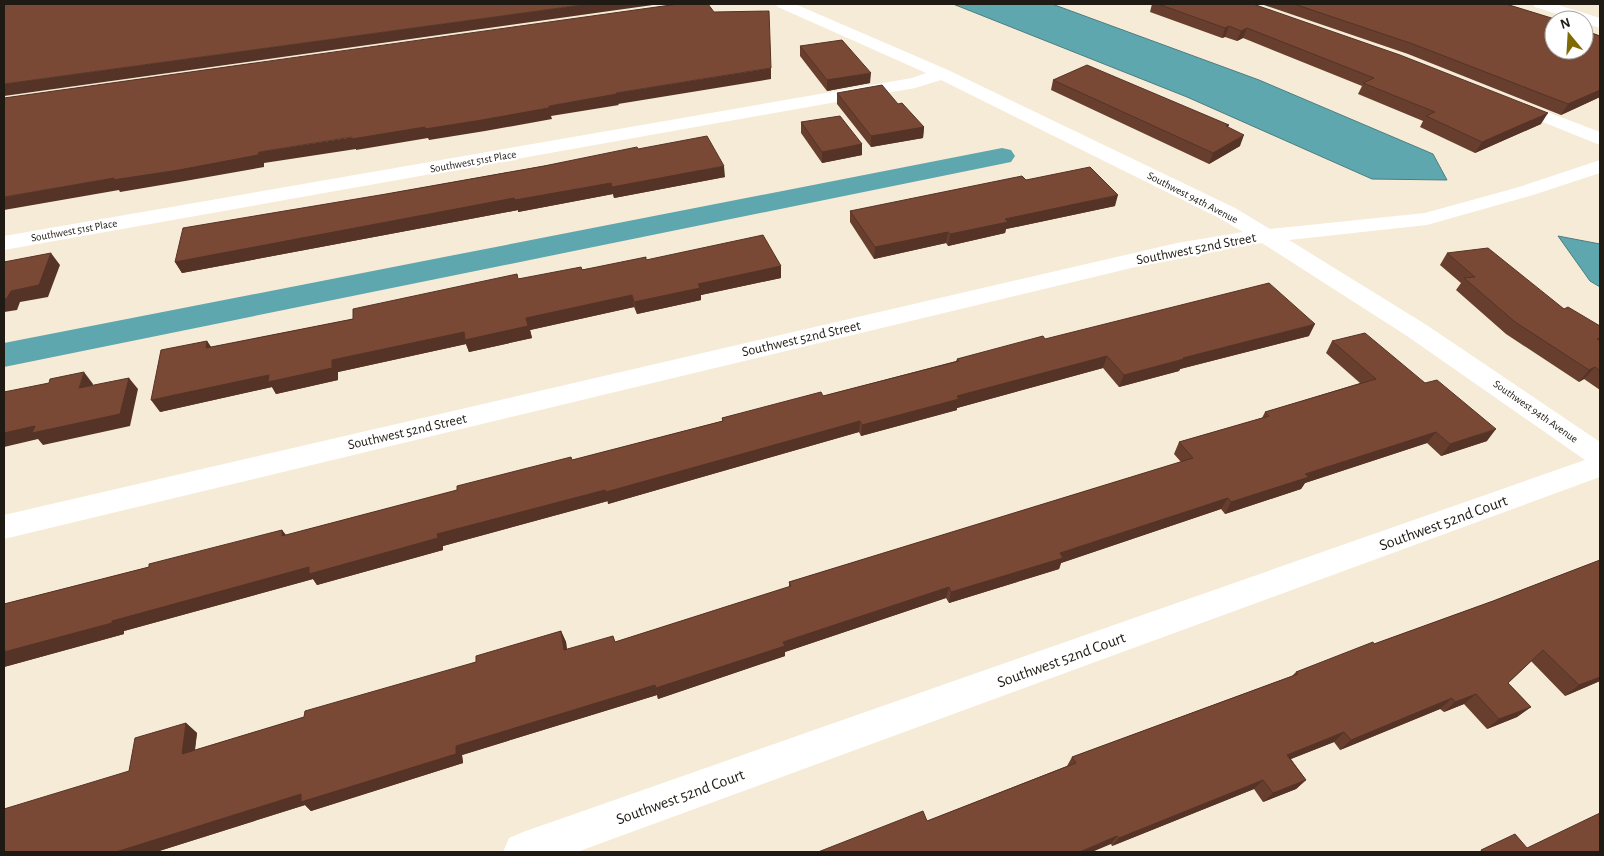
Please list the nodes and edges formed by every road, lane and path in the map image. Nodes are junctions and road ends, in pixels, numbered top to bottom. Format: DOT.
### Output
graph roads {
  1 [pos="782,4"];
  2 [pos="1540,4"];
  3 [pos="1600,23"];
  4 [pos="942,74"];
  5 [pos="1494,96"];
  6 [pos="1600,139"];
  7 [pos="1600,166"];
  8 [pos="1266,235"];
  9 [pos="4,243"];
  10 [pos="1600,456"];
  11 [pos="1600,466"];
  12 [pos="4,527"];
  13 [pos="522,852"];
  1 -- 4 [label="street, Southwest 94th Avenue"];
  2 -- 3 [label="street"];
  4 -- 8 [label="street, Southwest 94th Avenue"];
  4 -- 9 [label="street, Southwest 51st Place"];
  5 -- 6 [label="street"];
  7 -- 8 [label="street, Southwest 52nd Street"];
  8 -- 10 [label="street, Southwest 94th Avenue"];
  8 -- 12 [label="street, Southwest 52nd Street"];
  11 -- 13 [label="street, Southwest 52nd Court"];
}
